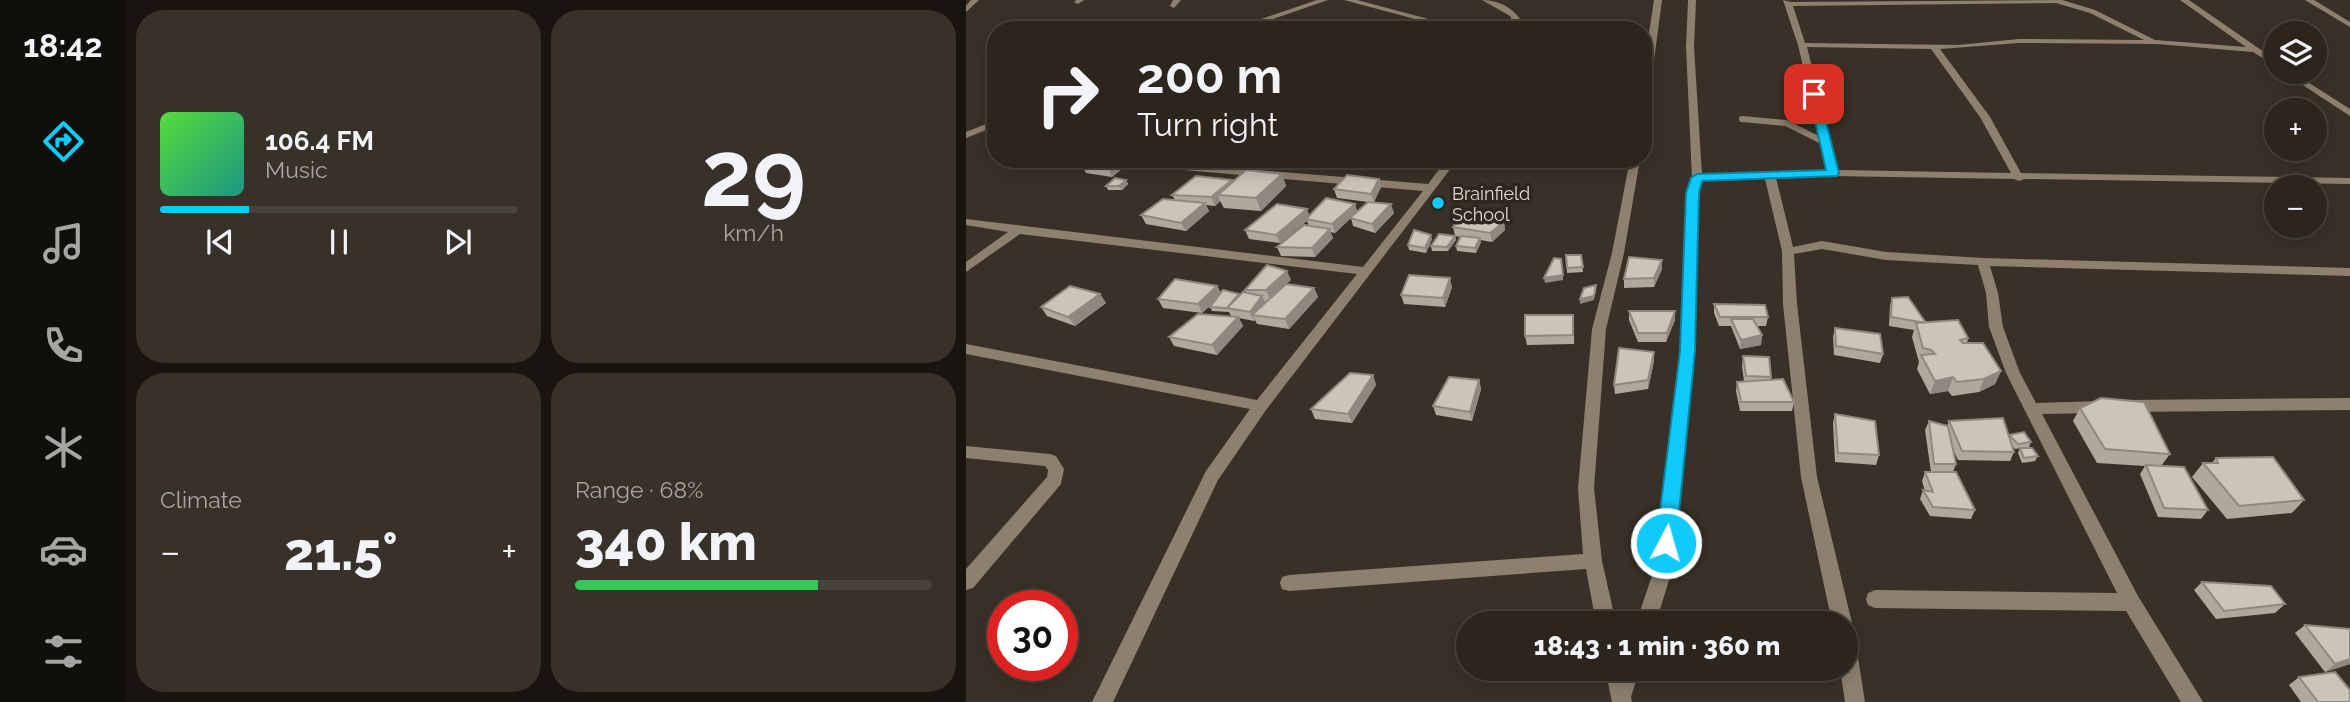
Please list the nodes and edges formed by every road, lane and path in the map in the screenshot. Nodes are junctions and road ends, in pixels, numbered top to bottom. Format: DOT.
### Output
graph roads {
  1 [pos="975,0"];
  2 [pos="1324,0"];
  3 [pos="1348,0"];
  4 [pos="1486,0"];
  5 [pos="1658,0"];
  6 [pos="1692,0"];
  7 [pos="2184,0"];
  8 [pos="2309,0"];
  9 [pos="1892,1"];
  10 [pos="1788,2"];
  11 [pos="966,10"];
  12 [pos="1260,21"];
  13 [pos="1431,21"];
  14 [pos="1519,21"];
  15 [pos="2350,26"];
  16 [pos="1652,42"];
  17 [pos="2157,43"];
  18 [pos="1802,45"];
  19 [pos="1934,47"];
  20 [pos="2255,50"];
  21 [pos="2264,56"];
  22 [pos="2305,84"];
  23 [pos="2350,113"];
  24 [pos="1742,119"];
  25 [pos="987,127"];
  26 [pos="966,135"];
  27 [pos="1826,143"];
  28 [pos="1196,168"];
  29 [pos="1446,168"];
  30 [pos="1633,168"];
  31 [pos="1833,173"];
  32 [pos="1770,176"];
  33 [pos="1697,178"];
  34 [pos="2019,178"];
  35 [pos="2350,181"];
  36 [pos="1431,188"];
  37 [pos="966,222"];
  38 [pos="1018,230"];
  39 [pos="1788,251"];
  40 [pos="1983,262"];
  41 [pos="966,268"];
  42 [pos="1367,271"];
  43 [pos="2350,272"];
  44 [pos="966,349"];
  45 [pos="2350,404"];
  46 [pos="1261,406"];
  47 [pos="2031,409"];
  48 [pos="966,452"];
  49 [pos="1593,561"];
  50 [pos="966,582"];
  51 [pos="1289,583"];
  52 [pos="1875,599"];
  53 [pos="2131,602"];
  54 [pos="1603,611"];
  55 [pos="1650,611"];
  56 [pos="1839,611"];
  57 [pos="1618,681"];
  58 [pos="1627,681"];
  59 [pos="1852,681"];
  60 [pos="1622,699"];
  61 [pos="1102,702"];
  62 [pos="1855,702"];
  63 [pos="2193,702"];
  1 -- 11 [label="street"];
  2 -- 12 [label="street"];
  3 -- 13 [label="street"];
  4 -- 14 [label="street"];
  5 -- 16 [label="street"];
  6 -- 33 [label="street"];
  7 -- 20 [label="street"];
  8 -- 15 [label="street"];
  9 -- 10 [label="street"];
  9 -- 17 [label="street"];
  10 -- 18 [label="street"];
  17 -- 19 [label="street"];
  17 -- 20 [label="street"];
  18 -- 19 [label="street"];
  18 -- 27 [label="street"];
  19 -- 34 [label="street"];
  20 -- 21 [label="street"];
  22 -- 23 [label="street"];
  24 -- 27 [label="lane"];
  25 -- 26 [label="street"];
  27 -- 31 [label="street"];
  28 -- 36 [label="street"];
  29 -- 36 [label="street"];
  30 -- 49 [label="street"];
  31 -- 32 [label="street"];
  31 -- 34 [label="street"];
  32 -- 33 [label="street"];
  32 -- 39 [label="street"];
  33 -- 55 [label="street"];
  34 -- 35 [label="street"];
  36 -- 42 [label="street"];
  37 -- 38 [label="street"];
  38 -- 41 [label="street"];
  38 -- 42 [label="street"];
  39 -- 40 [label="street"];
  39 -- 56 [label="street"];
  40 -- 43 [label="street"];
  40 -- 47 [label="street"];
  42 -- 46 [label="street"];
  44 -- 46 [label="street"];
  45 -- 47 [label="street"];
  46 -- 61 [label="street"];
  47 -- 53 [label="street"];
  48 -- 50 [label="street"];
  49 -- 51 [label="street"];
  49 -- 54 [label="street"];
  52 -- 53 [label="street"];
  53 -- 63 [label="street"];
  57 -- 60 [label="street"];
  58 -- 60 [label="street"];
  59 -- 62 [label="street"];
}
